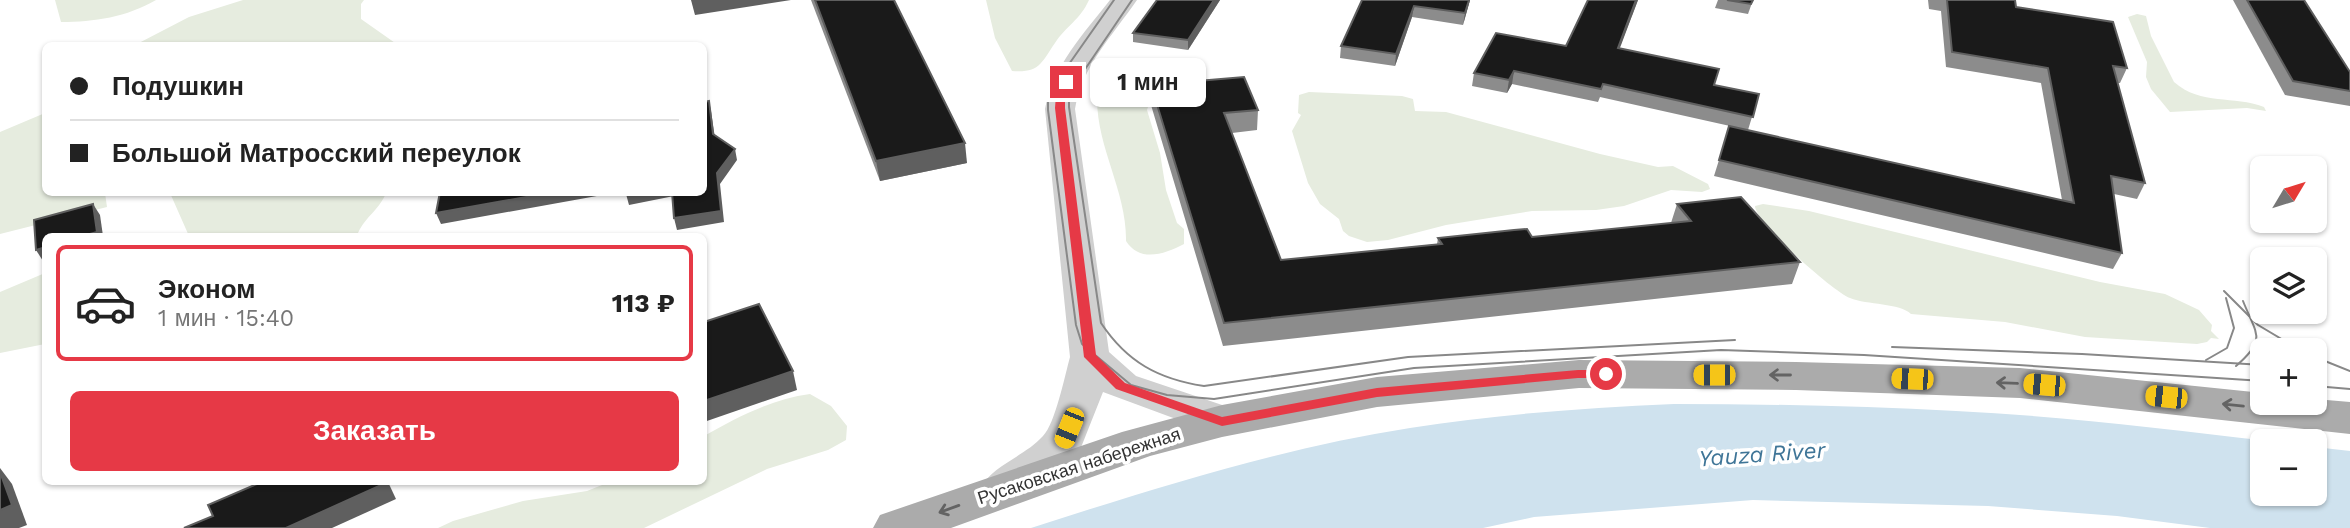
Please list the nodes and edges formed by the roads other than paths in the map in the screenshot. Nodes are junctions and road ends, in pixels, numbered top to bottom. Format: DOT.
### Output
graph roads {
  1 [pos="1124,0"];
  2 [pos="1090,357"];
  3 [pos="2350,418"];
  4 [pos="1222,421"];
  5 [pos="1002,490"];
  6 [pos="897,528"];
  1 -- 2 [label="street"];
  2 -- 4 [label="street"];
  2 -- 5 [label="street"];
  3 -- 4 [label="main road, Русаковская набережная, one-way"];
  4 -- 5 [label="main road, Русаковская набережная"];
  5 -- 6 [label="main road, Русаковская набережная, one-way"];
}
